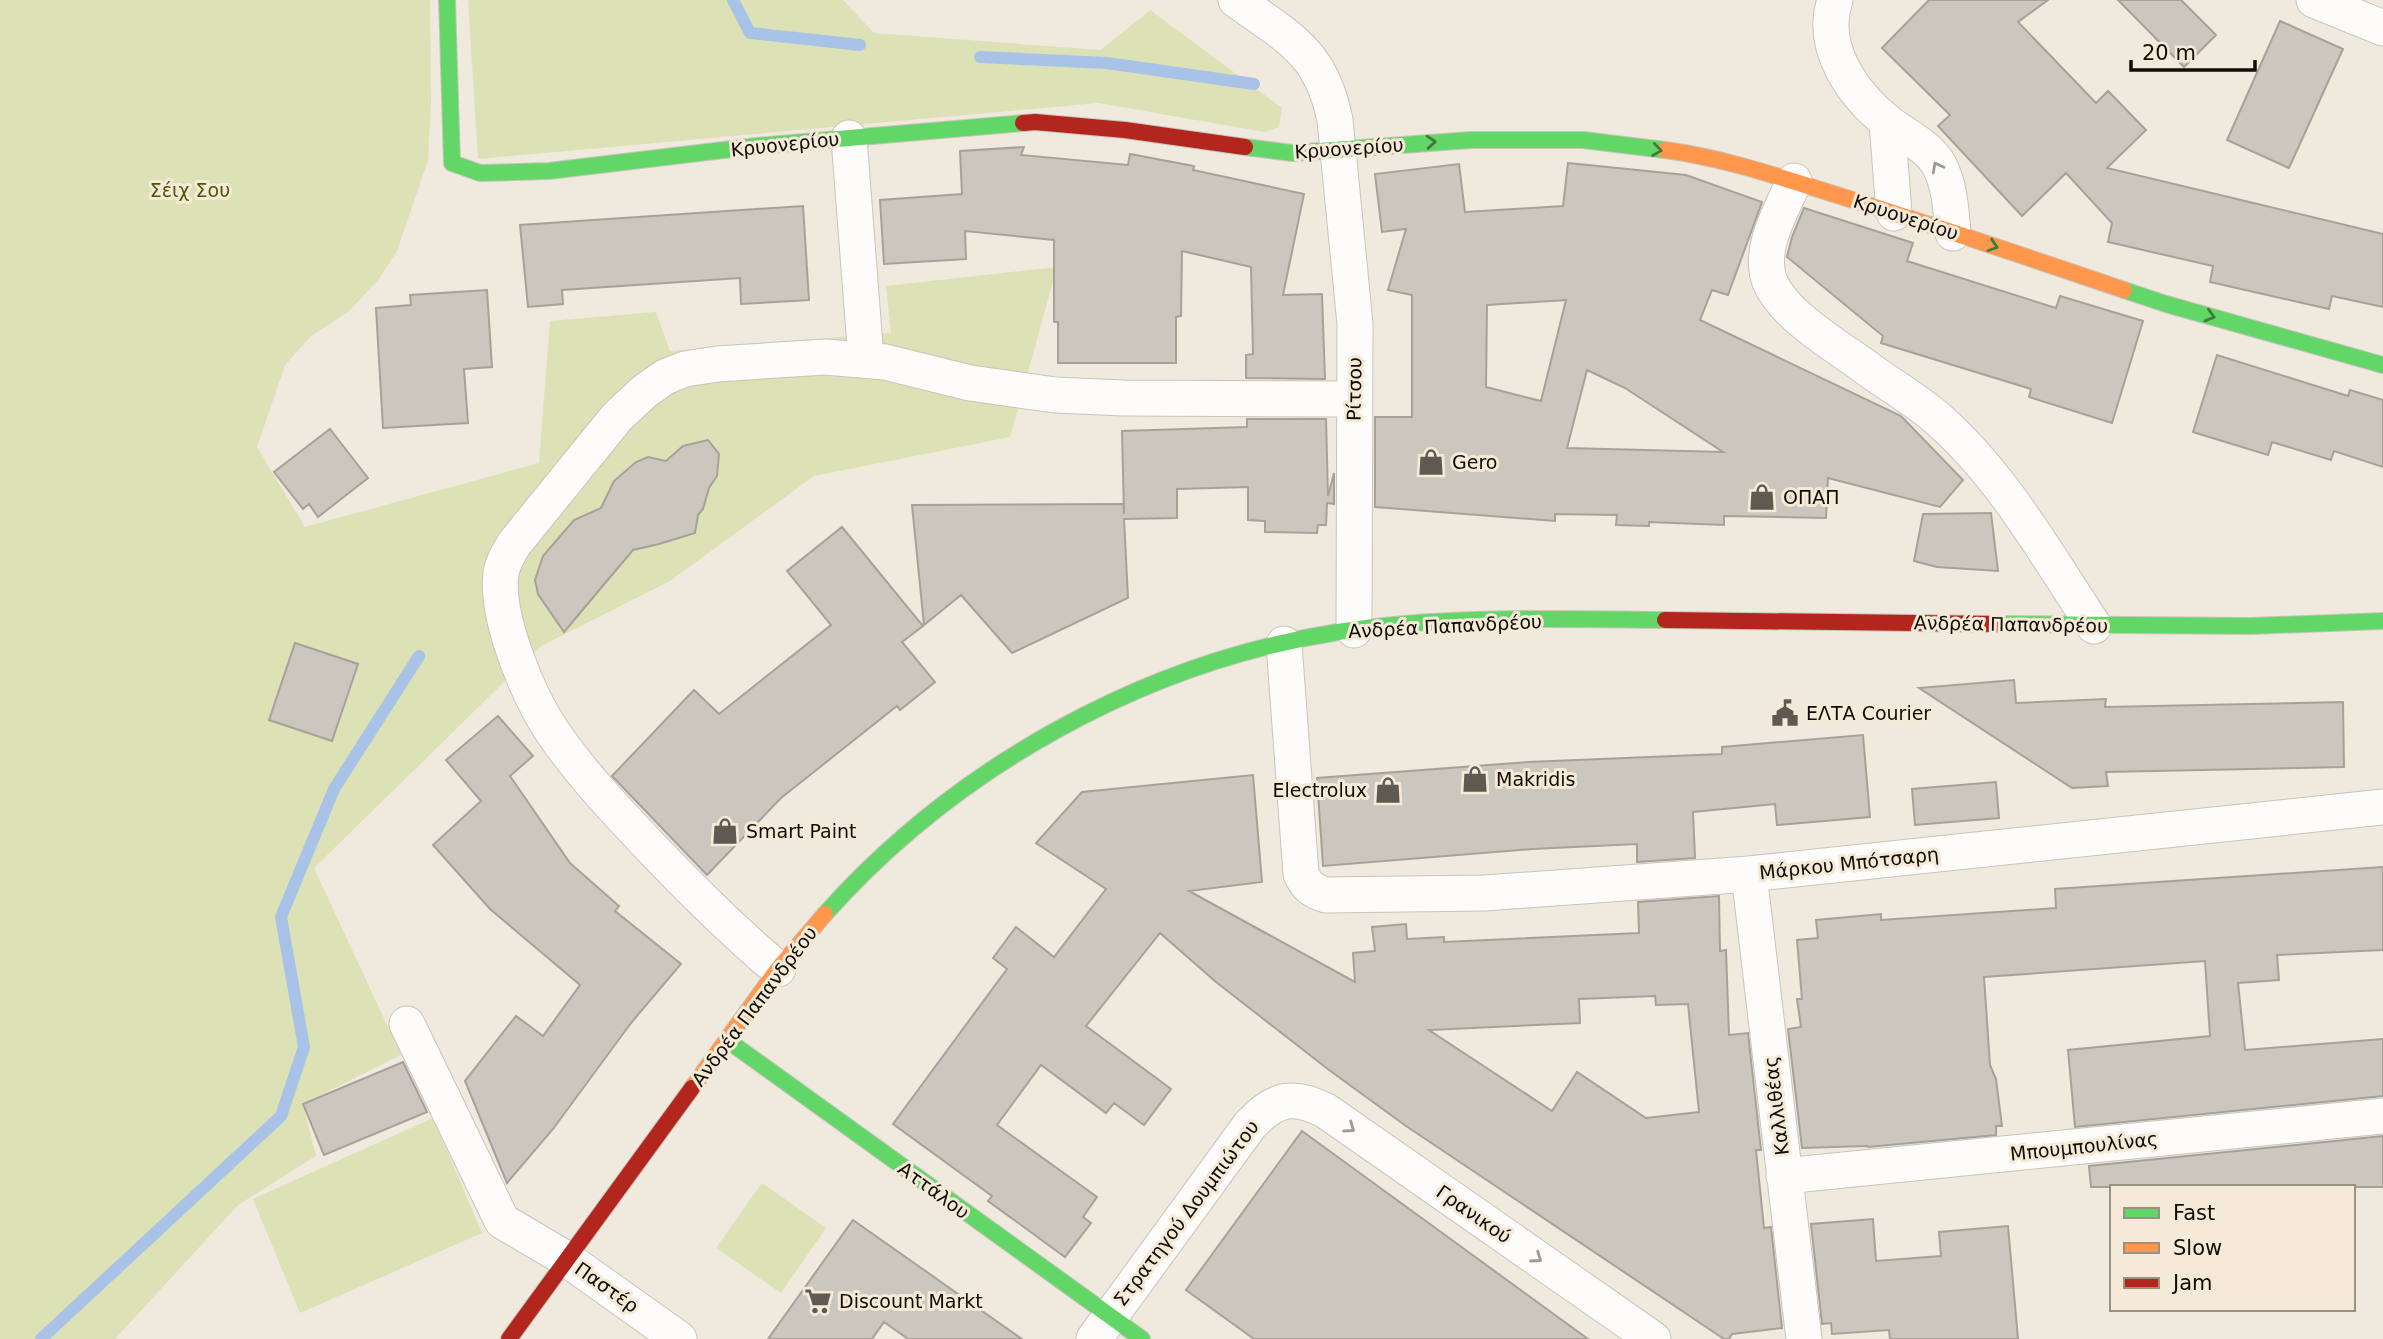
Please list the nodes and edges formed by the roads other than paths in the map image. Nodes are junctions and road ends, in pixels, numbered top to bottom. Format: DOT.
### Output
graph roads {
  1 [pos="447,0"];
  2 [pos="1236,0"];
  3 [pos="1835,0"];
  4 [pos="2314,0"];
  5 [pos="2383,29"];
  6 [pos="1887,121"];
  7 [pos="849,138"];
  8 [pos="1338,149"];
  9 [pos="1794,181"];
  10 [pos="1894,212"];
  11 [pos="1953,233"];
  12 [pos="866,359"];
  13 [pos="2383,365"];
  14 [pos="1354,399"];
  15 [pos="2383,621"];
  16 [pos="2094,626"];
  17 [pos="1354,630"];
  18 [pos="1284,644"];
  19 [pos="2383,807"];
  20 [pos="1749,874"];
  21 [pos="778,969"];
  22 [pos="407,1024"];
  23 [pos="727,1040"];
  24 [pos="1290,1101"];
  25 [pos="2383,1116"];
  26 [pos="1784,1176"];
  27 [pos="568,1260"];
  28 [pos="1102,1328"];
  29 [pos="509,1339"];
  30 [pos="680,1339"];
  31 [pos="1142,1339"];
  32 [pos="1653,1339"];
  33 [pos="1804,1339"];
  1 -- 7 [label="street, Κρυονερίου"];
  2 -- 8 [label="street, Ρίτσου"];
  3 -- 6 [label="street"];
  4 -- 5 [label="street"];
  6 -- 10 [label="street"];
  11 -- 6 [label="street, one-way"];
  7 -- 8 [label="street, Κρυονερίου"];
  7 -- 12 [label="street"];
  8 -- 9 [label="street, Κρυονερίου, one-way"];
  8 -- 14 [label="street, Ρίτσου"];
  9 -- 10 [label="street, Κρυονερίου"];
  9 -- 16 [label="street"];
  10 -- 11 [label="street, Κρυονερίου"];
  11 -- 13 [label="street, Κρυονερίου, one-way"];
  12 -- 14 [label="street"];
  12 -- 21 [label="street"];
  14 -- 17 [label="street, Ρίτσου"];
  15 -- 16 [label="street, Ανδρέα Παπανδρέου"];
  16 -- 17 [label="street, Ανδρέα Παπανδρέου"];
  17 -- 18 [label="street, Ανδρέα Παπανδρέου"];
  18 -- 20 [label="street, Μάρκου Μπότσαρη"];
  18 -- 21 [label="street, Ανδρέα Παπανδρέου"];
  19 -- 20 [label="street, Μάρκου Μπότσαρη"];
  20 -- 26 [label="street, Καλλιθέας"];
  21 -- 23 [label="street, Ανδρέα Παπανδρέου"];
  22 -- 27 [label="street, Παστέρ"];
  23 -- 27 [label="street, Ανδρέα Παπανδρέου"];
  23 -- 28 [label="street, Αττάλου"];
  24 -- 28 [label="street, Στρατηγού Δουμπιώτου"];
  24 -- 32 [label="street, Γρανικού, one-way"];
  25 -- 26 [label="street, Μπουμπουλίνας"];
  26 -- 33 [label="street, Καλλιθέας"];
  27 -- 29 [label="street, Ανδρέα Παπανδρέου"];
  27 -- 30 [label="street, Παστέρ"];
  28 -- 31 [label="street, Αττάλου"];
}
